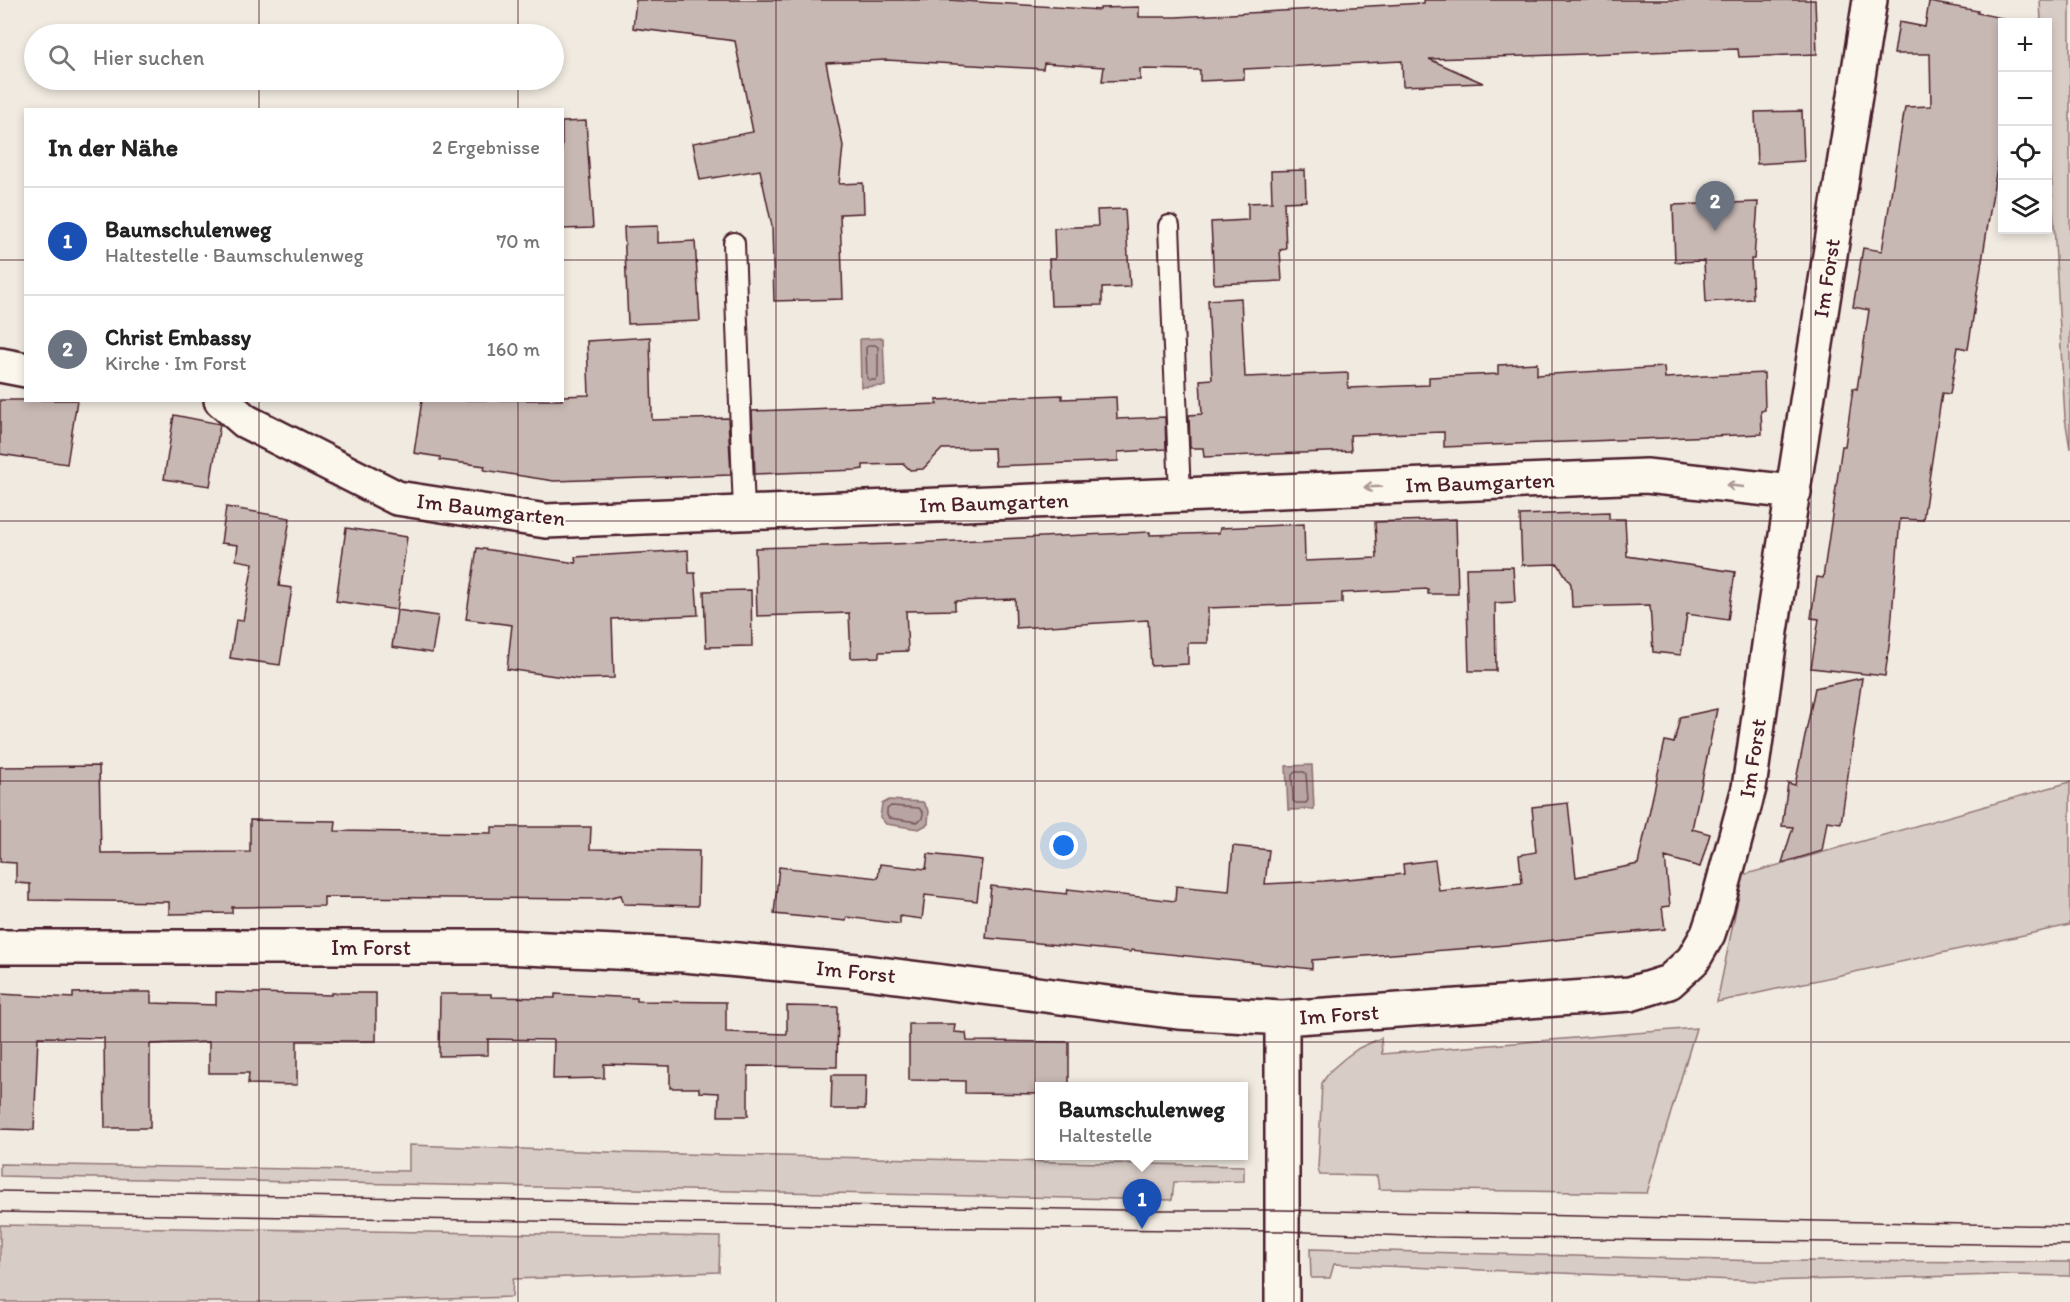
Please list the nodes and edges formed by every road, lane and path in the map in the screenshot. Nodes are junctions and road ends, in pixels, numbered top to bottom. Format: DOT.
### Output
graph roads {
  1 [pos="1870,0"];
  2 [pos="1169,226"];
  3 [pos="734,243"];
  4 [pos="0,365"];
  5 [pos="24,370"];
  6 [pos="223,402"];
  7 [pos="1794,492"];
  8 [pos="1180,494"];
  9 [pos="744,512"];
  10 [pos="0,947"];
  11 [pos="1282,1018"];
  12 [pos="1282,1302"];
  1 -- 7 [label="street, Im Forst"];
  2 -- 8 [label="lane"];
  3 -- 9 [label="lane"];
  4 -- 5 [label="street"];
  6 -- 9 [label="street, Im Baumgarten"];
  7 -- 8 [label="street, Im Baumgarten, one-way"];
  7 -- 11 [label="street, Im Forst"];
  8 -- 9 [label="street, Im Baumgarten"];
  10 -- 11 [label="street, Im Forst"];
  11 -- 12 [label="street"];
}
